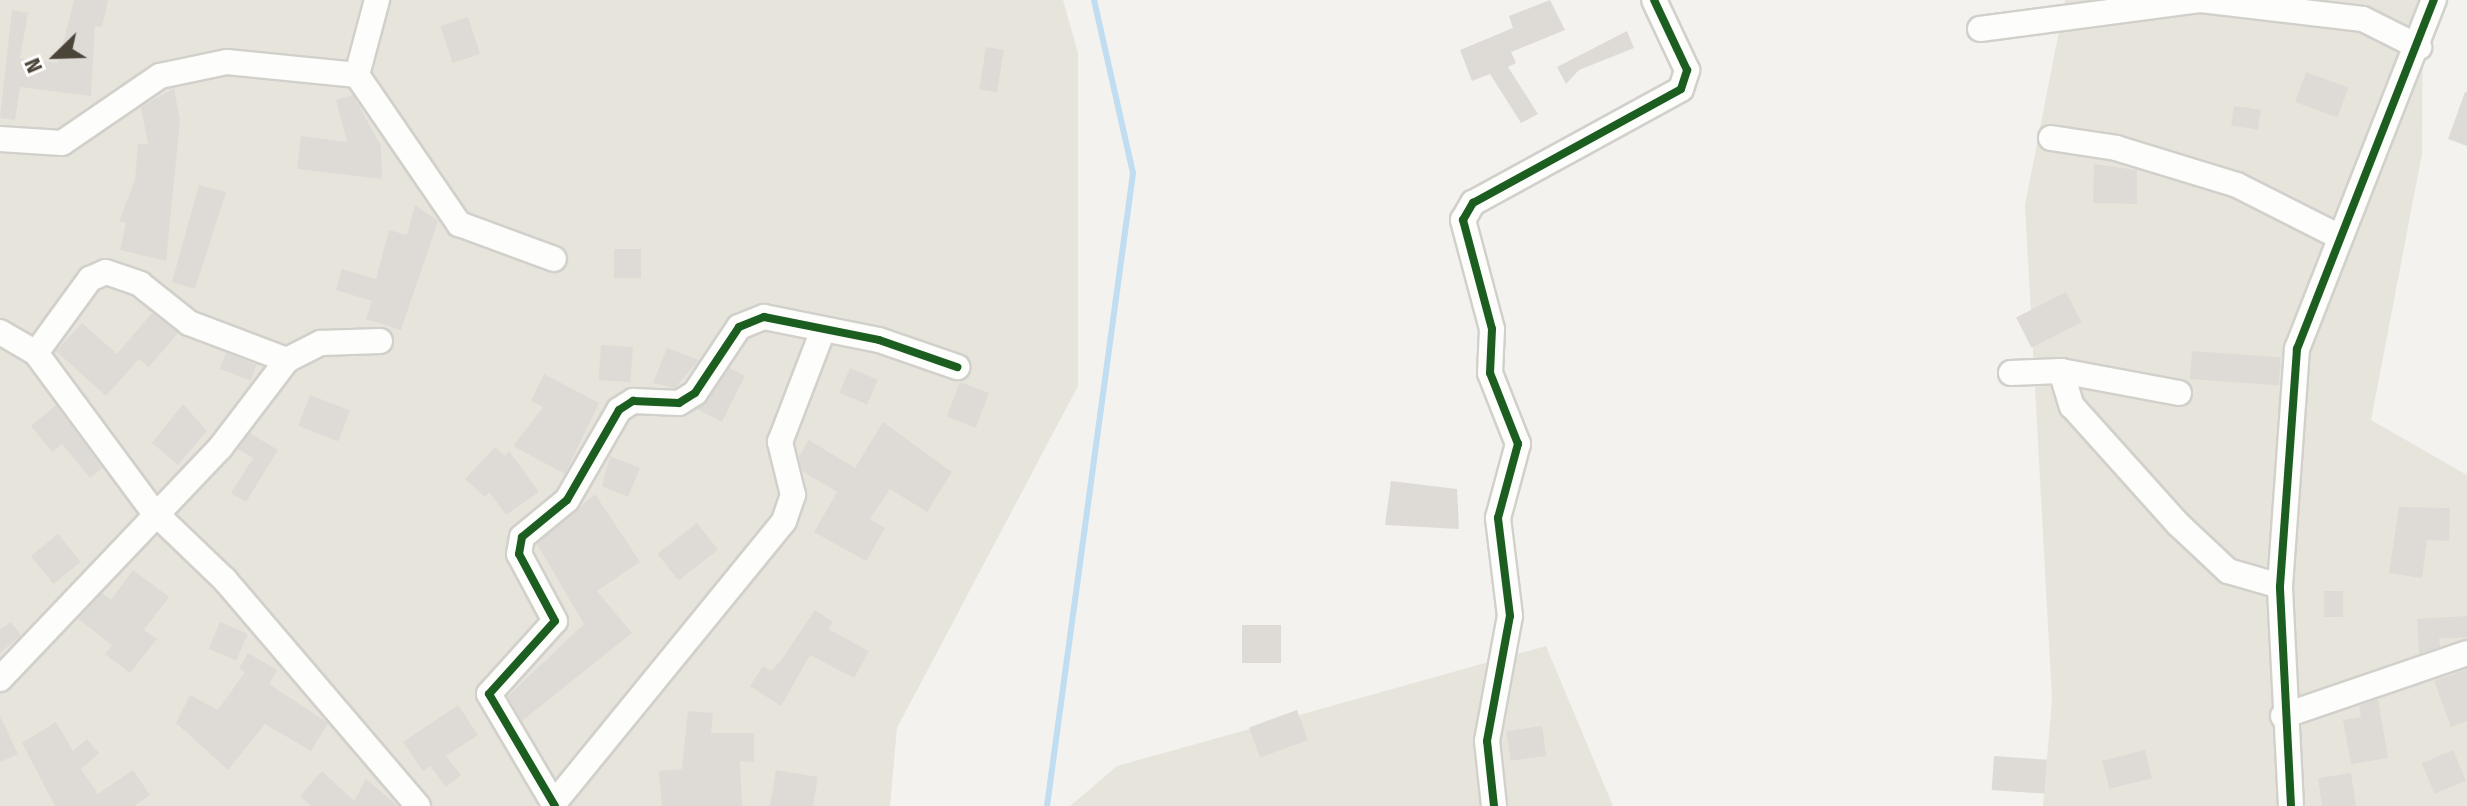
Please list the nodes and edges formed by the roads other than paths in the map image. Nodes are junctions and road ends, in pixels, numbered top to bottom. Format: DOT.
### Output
graph roads {
  1 [pos="377,0"];
  2 [pos="1654,0"];
  3 [pos="2434,0"];
  4 [pos="1980,29"];
  5 [pos="2419,47"];
  6 [pos="357,75"];
  7 [pos="2051,138"];
  8 [pos="0,139"];
  9 [pos="2336,235"];
  10 [pos="554,259"];
  11 [pos="823,330"];
  12 [pos="0,332"];
  13 [pos="380,341"];
  14 [pos="36,353"];
  15 [pos="287,360"];
  16 [pos="957,367"];
  17 [pos="2061,371"];
  18 [pos="2011,373"];
  19 [pos="2179,393"];
  20 [pos="153,511"];
  21 [pos="2280,586"];
  22 [pos="2467,653"];
  23 [pos="0,679"];
  24 [pos="2283,716"];
  25 [pos="555,804"];
  26 [pos="418,806"];
  27 [pos="1494,806"];
  28 [pos="2291,806"];
  1 -- 6 [label="street"];
  2 -- 27 [label="street"];
  3 -- 5 [label="street"];
  4 -- 5 [label="street"];
  5 -- 9 [label="street"];
  6 -- 8 [label="street"];
  6 -- 10 [label="street"];
  7 -- 9 [label="street"];
  9 -- 21 [label="street"];
  11 -- 16 [label="street"];
  11 -- 25 [label="street"];
  11 -- 25 [label="street"];
  12 -- 14 [label="street"];
  13 -- 15 [label="street"];
  14 -- 15 [label="street"];
  14 -- 20 [label="street"];
  15 -- 20 [label="street"];
  17 -- 18 [label="street"];
  17 -- 19 [label="street"];
  17 -- 21 [label="street"];
  20 -- 23 [label="street"];
  20 -- 26 [label="street"];
  21 -- 24 [label="street"];
  22 -- 24 [label="street"];
  24 -- 28 [label="street"];
}
